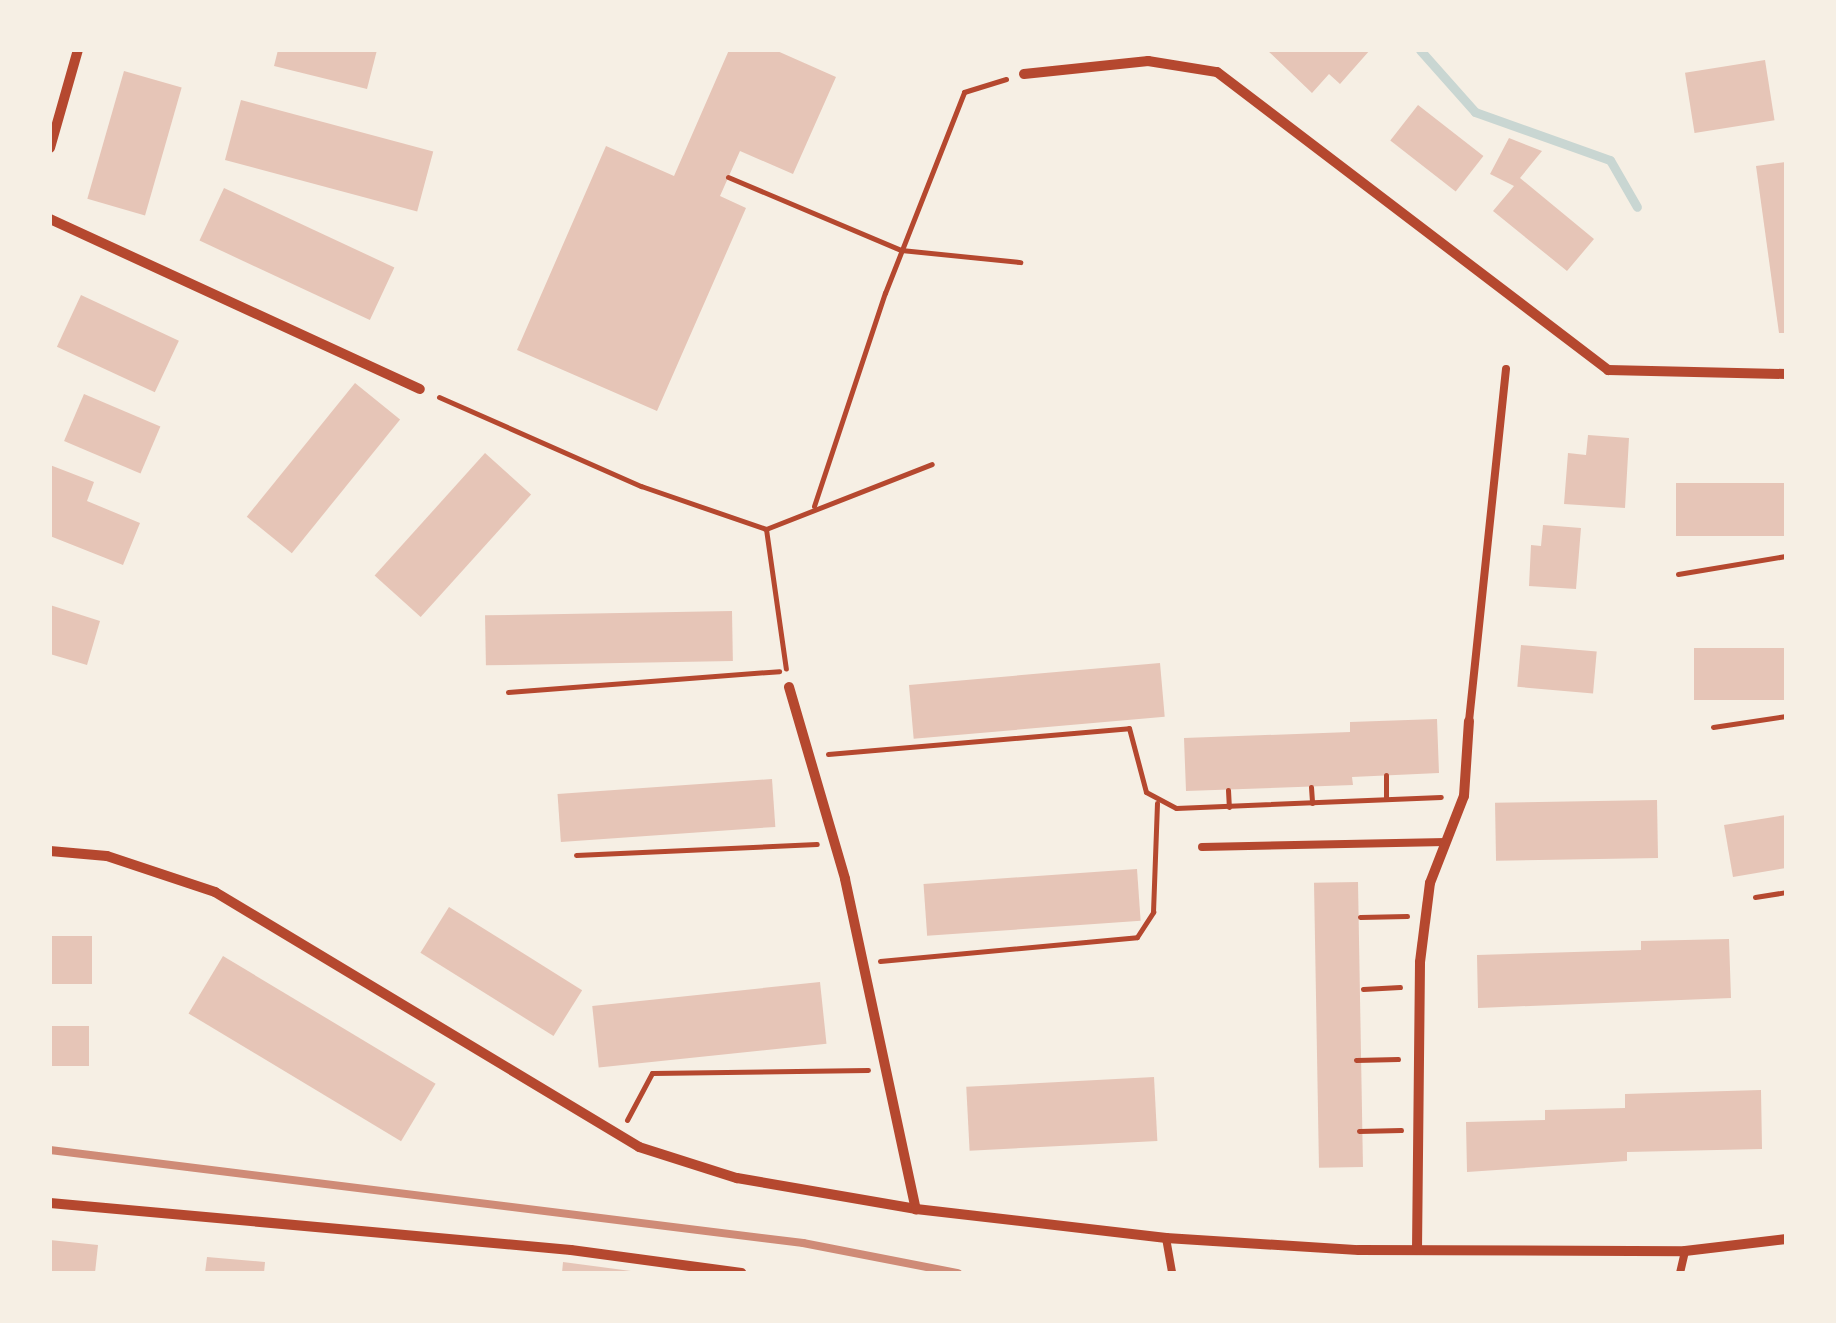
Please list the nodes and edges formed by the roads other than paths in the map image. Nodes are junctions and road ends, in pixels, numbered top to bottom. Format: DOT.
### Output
graph roads {
  1 [pos="78,50"];
  2 [pos="1024,74"];
  3 [pos="50,148"];
  4 [pos="50,219"];
  5 [pos="1506,369"];
  6 [pos="1786,374"];
  7 [pos="420,388"];
  8 [pos="789,687"];
  9 [pos="1469,721"];
  10 [pos="1446,842"];
  11 [pos="1202,847"];
  12 [pos="50,852"];
  13 [pos="50,1202"];
  14 [pos="916,1209"];
  15 [pos="1166,1238"];
  16 [pos="1786,1239"];
  17 [pos="1416,1250"];
  18 [pos="1684,1250"];
  19 [pos="741,1273"];
  20 [pos="1172,1273"];
  21 [pos="1680,1273"];
  1 -- 3 [label="street"];
  2 -- 6 [label="street"];
  4 -- 7 [label="street"];
  5 -- 9 [label="lane"];
  8 -- 14 [label="street"];
  9 -- 10 [label="street"];
  10 -- 11 [label="lane"];
  10 -- 17 [label="street"];
  12 -- 14 [label="street"];
  13 -- 19 [label="street"];
  14 -- 15 [label="street"];
  15 -- 17 [label="street"];
  15 -- 20 [label="lane"];
  16 -- 18 [label="street"];
  17 -- 18 [label="street"];
  18 -- 21 [label="lane"];
}
